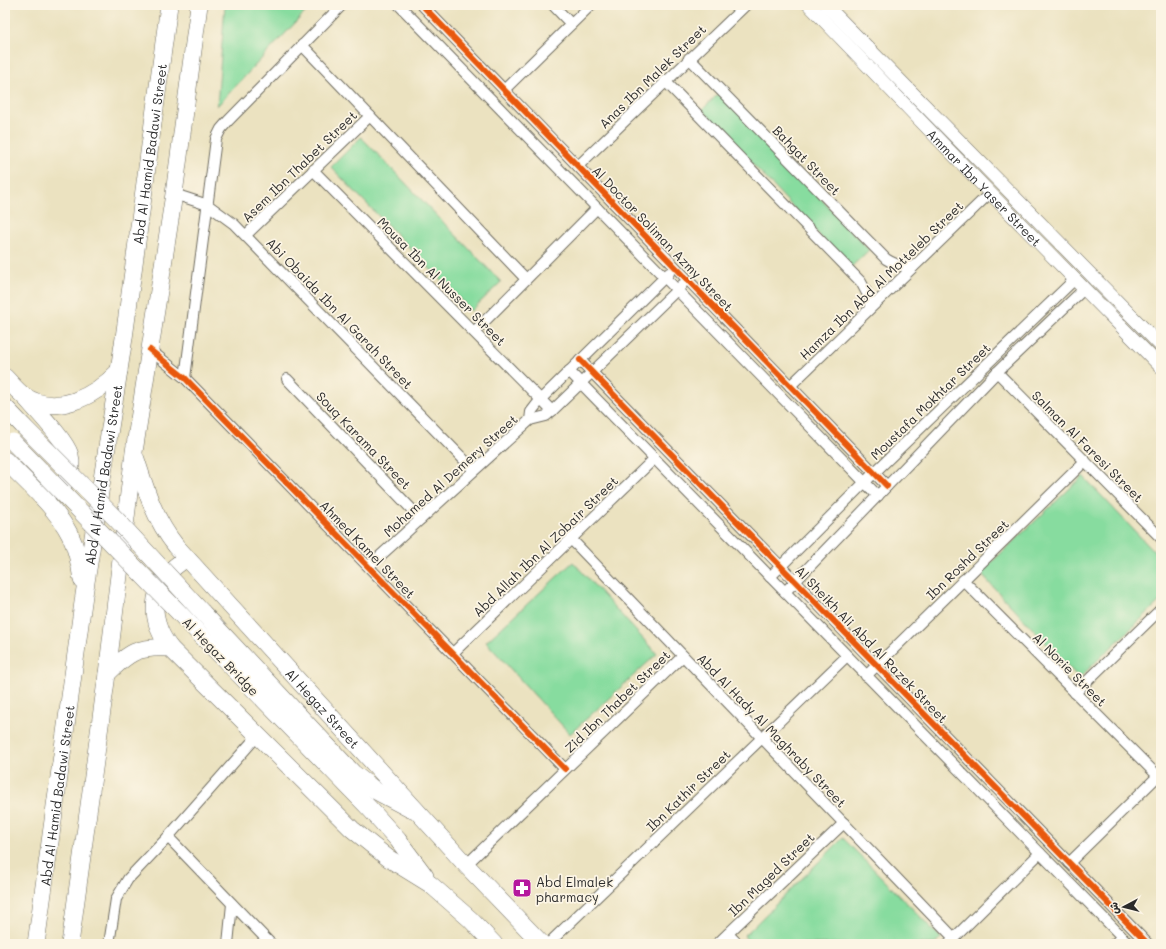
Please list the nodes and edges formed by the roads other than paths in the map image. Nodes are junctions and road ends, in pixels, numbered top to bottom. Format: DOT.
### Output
graph roads {
  1 [pos="169,5"];
  2 [pos="199,5"];
  3 [pos="342,5"];
  4 [pos="399,5"];
  5 [pos="422,5"];
  6 [pos="553,5"];
  7 [pos="591,5"];
  8 [pos="746,5"];
  9 [pos="809,5"];
  10 [pos="826,5"];
  11 [pos="571,24"];
  12 [pos="302,45"];
  13 [pos="689,58"];
  14 [pos="665,81"];
  15 [pos="504,90"];
  16 [pos="370,116"];
  17 [pos="578,166"];
  18 [pos="314,170"];
  19 [pos="990,193"];
  20 [pos="174,194"];
  21 [pos="208,205"];
  22 [pos="597,208"];
  23 [pos="246,235"];
  24 [pos="913,266"];
  25 [pos="676,267"];
  26 [pos="665,277"];
  27 [pos="526,279"];
  28 [pos="687,279"];
  29 [pos="1075,279"];
  30 [pos="1084,289"];
  31 [pos="677,290"];
  32 [pos="870,308"];
  33 [pos="474,332"];
  34 [pos="1161,346"];
  35 [pos="150,350"];
  36 [pos="580,360"];
  37 [pos="1161,367"];
  38 [pos="119,371"];
  39 [pos="569,371"];
  40 [pos="592,372"];
  41 [pos="997,372"];
  42 [pos="5,377"];
  43 [pos="185,378"];
  44 [pos="287,379"];
  45 [pos="581,384"];
  46 [pos="790,386"];
  47 [pos="23,394"];
  48 [pos="541,399"];
  49 [pos="5,407"];
  50 [pos="552,411"];
  51 [pos="530,420"];
  52 [pos="9,438"];
  53 [pos="134,452"];
  54 [pos="654,459"];
  55 [pos="5,460"];
  56 [pos="1085,461"];
  57 [pos="474,470"];
  58 [pos="874,473"];
  59 [pos="864,482"];
  60 [pos="887,486"];
  61 [pos="36,492"];
  62 [pos="878,496"];
  63 [pos="421,519"];
  64 [pos="1161,538"];
  65 [pos="571,539"];
  66 [pos="187,558"];
  67 [pos="369,566"];
  68 [pos="781,567"];
  69 [pos="770,577"];
  70 [pos="964,580"];
  71 [pos="796,581"];
  72 [pos="785,592"];
  73 [pos="84,595"];
  74 [pos="1161,609"];
  75 [pos="170,648"];
  76 [pos="453,653"];
  77 [pos="683,656"];
  78 [pos="847,656"];
  79 [pos="877,665"];
  80 [pos="107,674"];
  81 [pos="866,676"];
  82 [pos="1075,693"];
  83 [pos="258,735"];
  84 [pos="762,738"];
  85 [pos="565,769"];
  86 [pos="1160,775"];
  87 [pos="418,812"];
  88 [pos="844,823"];
  89 [pos="168,837"];
  90 [pos="1040,853"];
  91 [pos="1069,863"];
  92 [pos="466,865"];
  93 [pos="430,884"];
  94 [pos="232,904"];
  95 [pos="728,934"];
  96 [pos="951,941"];
  97 [pos="1121,942"];
  98 [pos="36,944"];
  99 [pos="70,944"];
  100 [pos="109,944"];
  101 [pos="228,944"];
  102 [pos="271,944"];
  103 [pos="494,944"];
  104 [pos="542,944"];
  105 [pos="548,944"];
  106 [pos="717,944"];
  107 [pos="738,944"];
  108 [pos="1148,944"];
  1 -- 38 [label="main road, Abd Al Hamid Badawi Street"];
  2 -- 20 [label="main road, Abd Al Hamid Badawi Street"];
  3 -- 12 [label="street"];
  4 -- 22 [label="street, Al Doctor Soliman Azmy Street"];
  5 -- 15 [label="street, Al Doctor Soliman Azmy Street"];
  6 -- 11 [label="street"];
  7 -- 11 [label="street"];
  8 -- 13 [label="street, Anas Ibn Malek Street"];
  9 -- 19 [label="street, Ammar Ibn Yaser Street"];
  10 -- 34 [label="street, Ammar Ibn Yaser Street"];
  11 -- 15 [label="street"];
  12 -- 16 [label="street"];
  12 -- 21 [label="street"];
  13 -- 14 [label="street, Anas Ibn Malek Street"];
  13 -- 24 [label="street, Bahgat Street"];
  14 -- 17 [label="street, Anas Ibn Malek Street"];
  14 -- 32 [label="street"];
  15 -- 17 [label="street, Al Doctor Soliman Azmy Street"];
  16 -- 18 [label="street, Asem Ibn Thabet Street"];
  16 -- 27 [label="street"];
  17 -- 25 [label="street, Al Doctor Soliman Azmy Street"];
  18 -- 23 [label="street, Asem Ibn Thabet Street"];
  18 -- 33 [label="street, Mousa Ibn Al Nusser Street"];
  19 -- 24 [label="street, Hamza Ibn Abd Al Motteleb Street"];
  19 -- 29 [label="street, Ammar Ibn Yaser Street"];
  20 -- 21 [label="street, Abi Obaida Ibn Al Garah Street"];
  20 -- 35 [label="main road, Abd Al Hamid Badawi Street"];
  21 -- 23 [label="street, Abi Obaida Ibn Al Garah Street"];
  21 -- 43 [label="street"];
  22 -- 26 [label="street, Al Doctor Soliman Azmy Street"];
  22 -- 27 [label="street"];
  23 -- 57 [label="street, Abi Obaida Ibn Al Garah Street"];
  24 -- 32 [label="street, Hamza Ibn Abd Al Motteleb Street"];
  25 -- 26 [label="street, Mohamed Al Demery Street"];
  25 -- 28 [label="street, Al Doctor Soliman Azmy Street"];
  26 -- 31 [label="street, Al Doctor Soliman Azmy Street"];
  26 -- 36 [label="street, Mohamed Al Demery Street"];
  27 -- 33 [label="street"];
  28 -- 31 [label="street, Mohamed Al Demery Street"];
  28 -- 46 [label="street, Al Doctor Soliman Azmy Street"];
  29 -- 30 [label="street, Ammar Ibn Yaser Street"];
  29 -- 58 [label="street, Moustafa Mokhtar Street"];
  30 -- 37 [label="street, Ammar Ibn Yaser Street"];
  30 -- 41 [label="street, Moustafa Mokhtar Street"];
  31 -- 40 [label="street, Mohamed Al Demery Street"];
  31 -- 59 [label="street, Al Doctor Soliman Azmy Street"];
  32 -- 46 [label="street, Hamza Ibn Abd Al Motteleb Street"];
  33 -- 48 [label="street, Mousa Ibn Al Nusser Street"];
  35 -- 43 [label="street, Ahmed Kamel Street"];
  35 -- 53 [label="main road, Abd Al Hamid Badawi Street"];
  36 -- 39 [label="street, Mohamed Al Demery Street"];
  36 -- 40 [label="street, Al Sheikh Ali Abd Al Razek Street"];
  38 -- 47 [label="main road"];
  38 -- 73 [label="main road, Abd Al Hamid Badawi Street"];
  39 -- 45 [label="street, Al Sheikh Ali Abd Al Razek Street"];
  39 -- 48 [label="street, Mohamed Al Demery Street"];
  40 -- 45 [label="street, Mohamed Al Demery Street"];
  40 -- 68 [label="street, Al Sheikh Ali Abd Al Razek Street"];
  41 -- 56 [label="street, Salman Al Faresi Street"];
  41 -- 60 [label="street, Moustafa Mokhtar Street"];
  42 -- 47 [label="main road"];
  43 -- 67 [label="street, Ahmed Kamel Street"];
  44 -- 63 [label="street, Souq Karama Street"];
  45 -- 50 [label="street, Mohamed Al Demery Street"];
  45 -- 54 [label="street, Al Sheikh Ali Abd Al Razek Street"];
  46 -- 58 [label="street, Al Doctor Soliman Azmy Street"];
  47 -- 61 [label="main road"];
  48 -- 50 [label="street, Mousa Ibn Al Nusser Street"];
  48 -- 51 [label="street, Mohamed Al Demery Street"];
  49 -- 87 [label="main road, Al Hegaz Bridge, bridge"];
  50 -- 51 [label="street, Mohamed Al Demery Street"];
  51 -- 57 [label="street, Mohamed Al Demery Street"];
  52 -- 93 [label="main road, Al Hegaz Bridge, bridge"];
  53 -- 66 [label="main road, Al Hegaz Street"];
  53 -- 80 [label="main road, Abd Al Hamid Badawi Street"];
  54 -- 65 [label="street, Abd Allah Ibn Al Zobair Street"];
  54 -- 69 [label="street, Al Sheikh Ali Abd Al Razek Street"];
  55 -- 61 [label="main road"];
  56 -- 64 [label="street, Salman Al Faresi Street"];
  56 -- 70 [label="street, Ibn Roshd Street"];
  57 -- 63 [label="street, Mohamed Al Demery Street"];
  58 -- 59 [label="street, Moustafa Mokhtar Street"];
  58 -- 60 [label="street, Al Doctor Soliman Azmy Street"];
  59 -- 62 [label="street, Al Doctor Soliman Azmy Street"];
  59 -- 68 [label="street, Moustafa Mokhtar Street"];
  60 -- 62 [label="street, Moustafa Mokhtar Street"];
  61 -- 73 [label="main road"];
  62 -- 71 [label="street, Moustafa Mokhtar Street"];
  63 -- 67 [label="street, Mohamed Al Demery Street"];
  65 -- 76 [label="street, Abd Allah Ibn Al Zobair Street"];
  65 -- 77 [label="street, Abd Al Hady Al Maghraby Street"];
  66 -- 75 [label="main road"];
  66 -- 87 [label="main road, Al Hegaz Street"];
  67 -- 76 [label="street, Ahmed Kamel Street"];
  68 -- 69 [label="street, Moustafa Mokhtar Street"];
  68 -- 71 [label="street, Al Sheikh Ali Abd Al Razek Street"];
  69 -- 72 [label="street, Al Sheikh Ali Abd Al Razek Street"];
  70 -- 79 [label="street, Ibn Roshd Street"];
  70 -- 82 [label="street, Al Norie Street"];
  71 -- 72 [label="street, Moustafa Mokhtar Street"];
  71 -- 79 [label="street, Al Sheikh Ali Abd Al Razek Street"];
  72 -- 78 [label="street, Al Sheikh Ali Abd Al Razek Street"];
  73 -- 98 [label="main road, Abd Al Hamid Badawi Street"];
  74 -- 82 [label="street"];
  75 -- 80 [label="main road"];
  75 -- 83 [label="main road"];
  76 -- 85 [label="street, Ahmed Kamel Street"];
  77 -- 84 [label="street, Abd Al Hady Al Maghraby Street"];
  77 -- 85 [label="street, Zid Ibn Thabet Street"];
  78 -- 81 [label="street, Al Sheikh Ali Abd Al Razek Street"];
  78 -- 84 [label="street, Ibn Kathir Street"];
  79 -- 81 [label="street, Ibn Roshd Street"];
  79 -- 91 [label="street, Al Sheikh Ali Abd Al Razek Street"];
  80 -- 99 [label="main road, Abd Al Hamid Badawi Street"];
  81 -- 90 [label="street, Al Sheikh Ali Abd Al Razek Street"];
  82 -- 86 [label="street, Al Norie Street"];
  83 -- 89 [label="street"];
  83 -- 93 [label="main road"];
  84 -- 88 [label="street, Abd Al Hady Al Maghraby Street"];
  84 -- 105 [label="street, Ibn Kathir Street"];
  85 -- 92 [label="street, Zid Ibn Thabet Street"];
  86 -- 91 [label="street"];
  87 -- 92 [label="main road, Al Hegaz Street"];
  88 -- 95 [label="street, Ibn Maged Street"];
  88 -- 96 [label="street, Abd Al Hady Al Maghraby Street"];
  89 -- 94 [label="street"];
  89 -- 100 [label="street"];
  90 -- 96 [label="street"];
  90 -- 97 [label="street, Al Sheikh Ali Abd Al Razek Street"];
  91 -- 108 [label="street, Al Sheikh Ali Abd Al Razek Street"];
  92 -- 104 [label="main road, Al Hegaz Street"];
  93 -- 103 [label="main road"];
  94 -- 101 [label="street"];
  94 -- 102 [label="street"];
  95 -- 106 [label="street, Ibn Maged Street"];
  95 -- 107 [label="street"];
}
